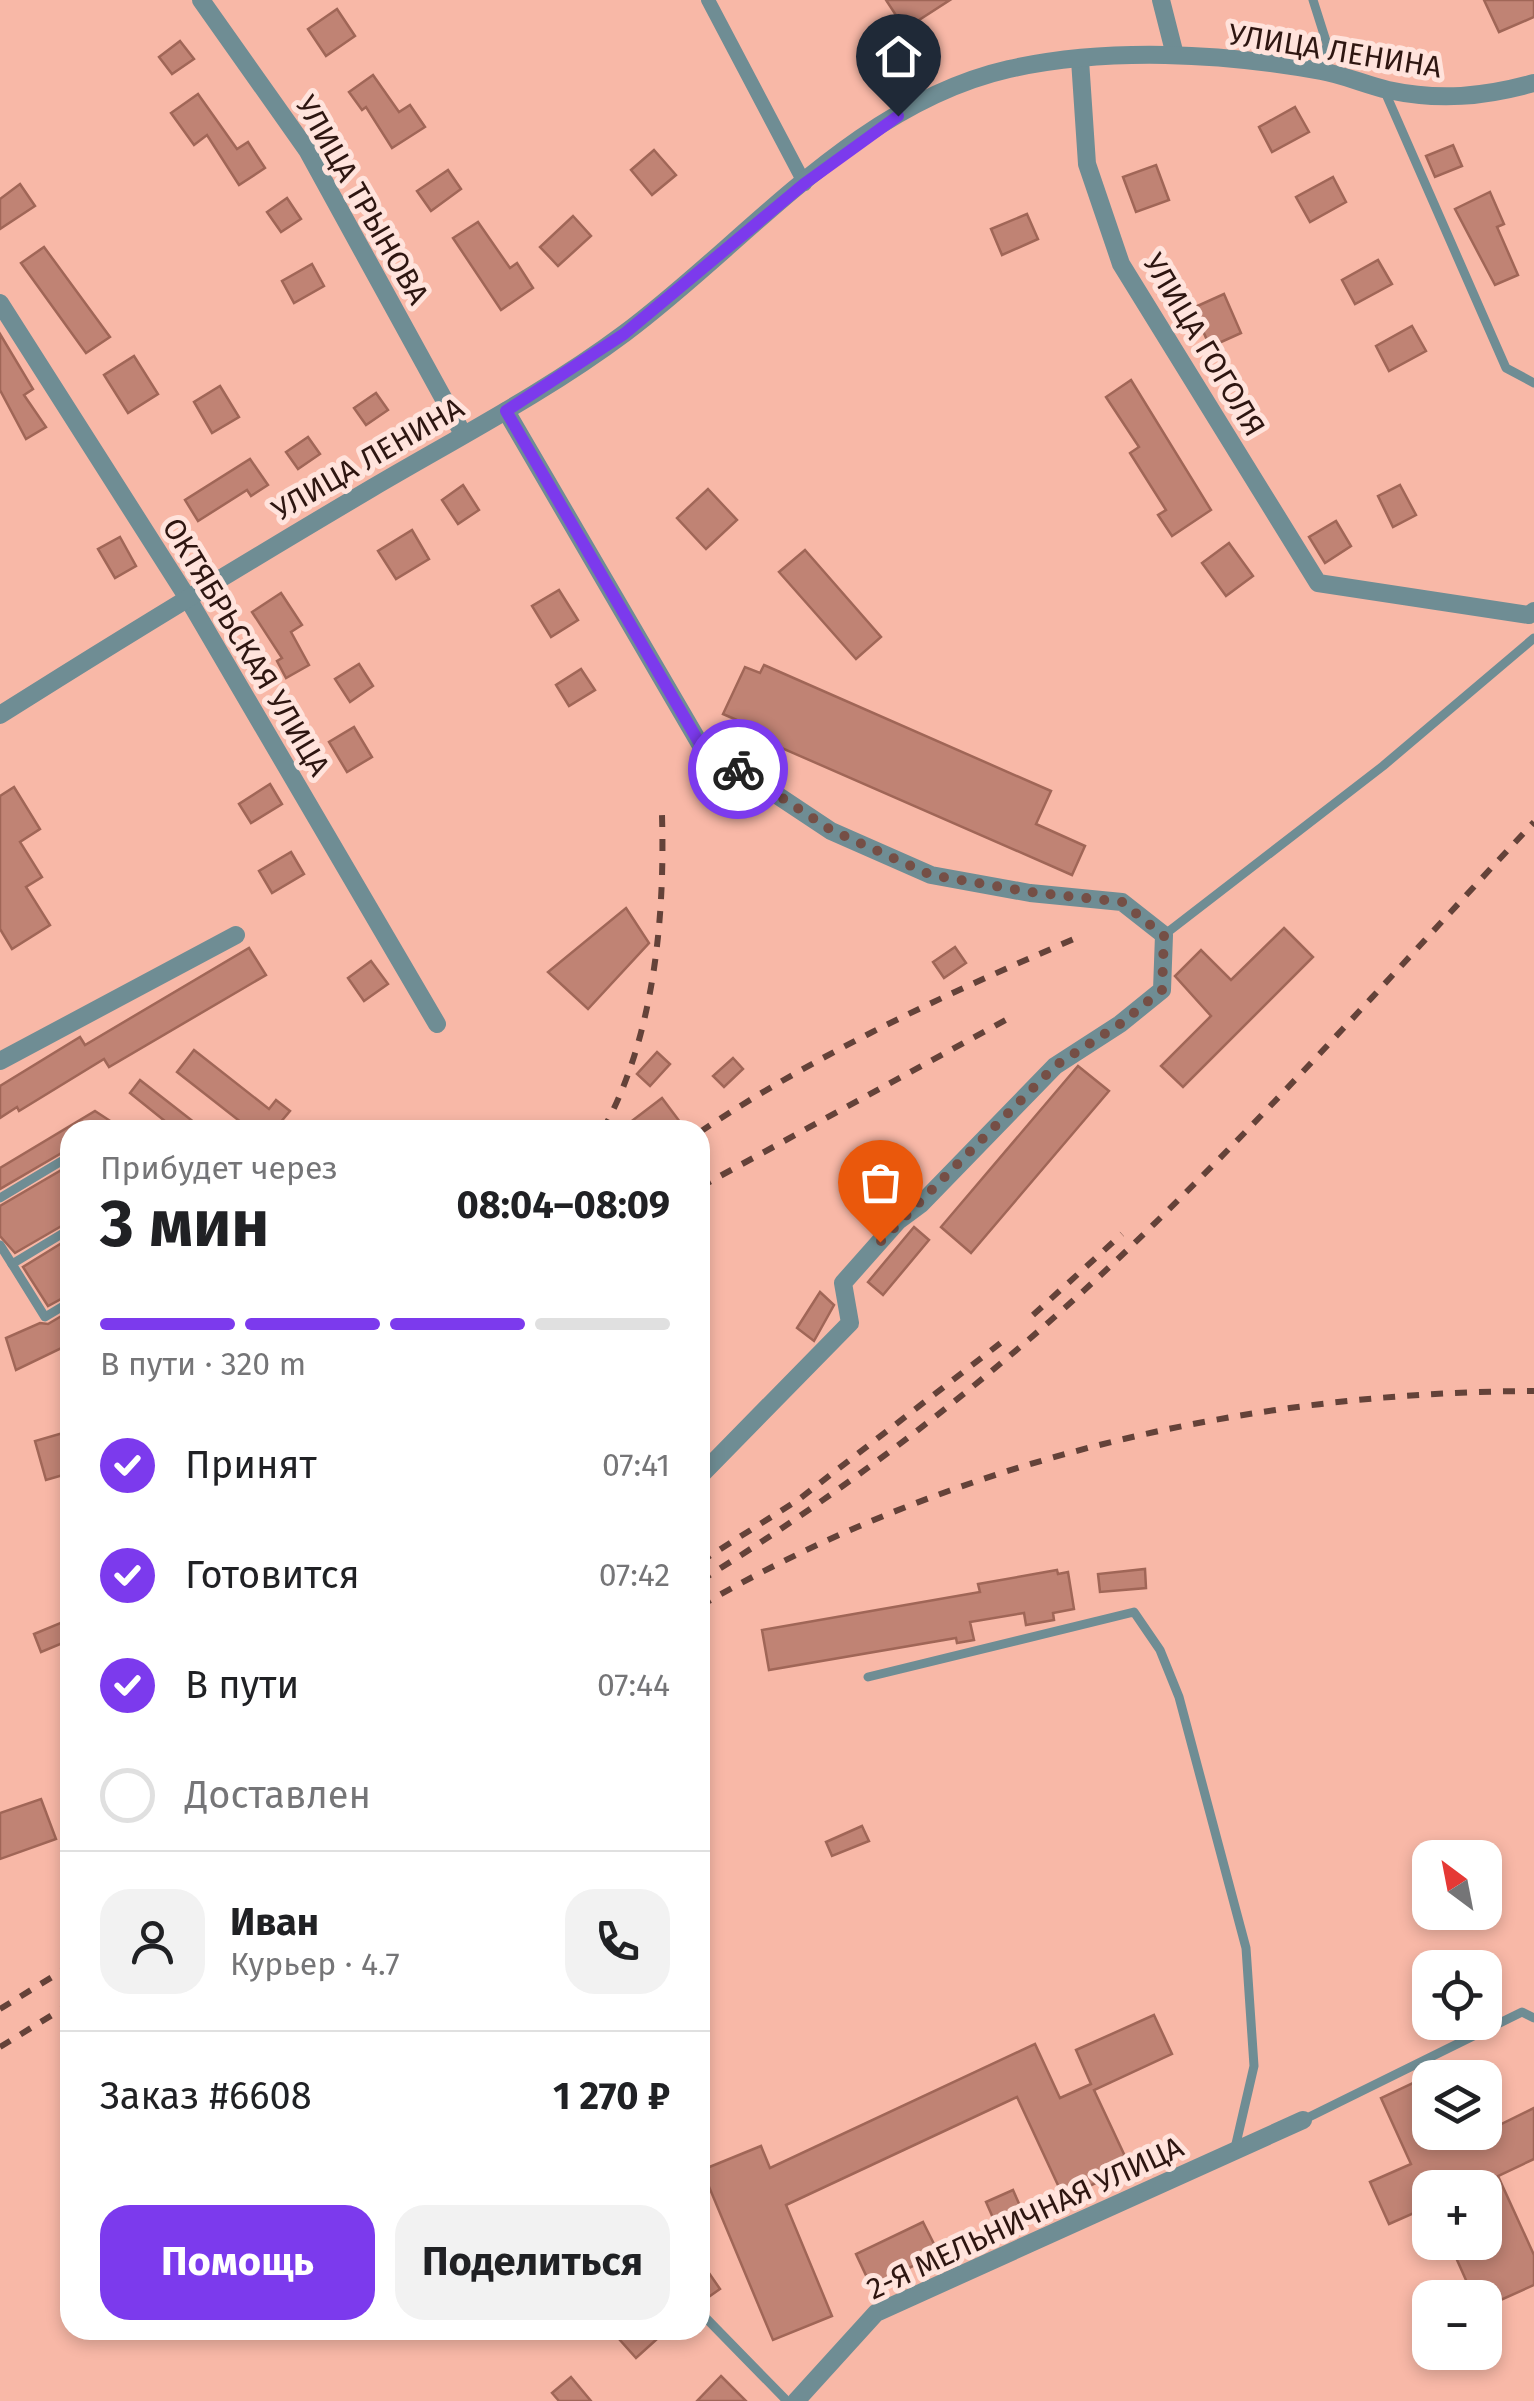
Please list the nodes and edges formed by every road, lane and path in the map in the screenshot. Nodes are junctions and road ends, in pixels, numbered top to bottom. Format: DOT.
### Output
graph roads {
  1 [pos="201,0"];
  2 [pos="708,0"];
  3 [pos="1161,0"];
  4 [pos="1314,0"];
  5 [pos="1175,55"];
  6 [pos="1080,60"];
  7 [pos="1322,71"];
  8 [pos="1534,83"];
  9 [pos="1384,89"];
  10 [pos="804,184"];
  11 [pos="0,303"];
  12 [pos="1534,383"];
  13 [pos="506,411"];
  14 [pos="463,434"];
  15 [pos="187,597"];
  16 [pos="1534,611"];
  17 [pos="1534,638"];
  18 [pos="0,714"];
  19 [pos="236,934"];
  20 [pos="1164,936"];
  21 [pos="437,1024"];
  22 [pos="0,1061"];
  23 [pos="60,1162"];
  24 [pos="0,1198"];
  25 [pos="60,1235"];
  26 [pos="0,1246"];
  27 [pos="12,1264"];
  28 [pos="60,1308"];
  29 [pos="710,1466"];
  30 [pos="868,1677"];
  31 [pos="1534,2018"];
  32 [pos="1302,2120"];
  33 [pos="1234,2151"];
  34 [pos="710,2322"];
  35 [pos="787,2401"];
  36 [pos="796,2401"];
  1 -- 14 [label="street, УЛИЦА ТРЫНОВА"];
  2 -- 10 [label="street"];
  3 -- 5 [label="street"];
  4 -- 7 [label="lane"];
  5 -- 6 [label="street, УЛИЦА ЛЕНИНА"];
  5 -- 7 [label="street, УЛИЦА ЛЕНИНА"];
  6 -- 10 [label="street, УЛИЦА ЛЕНИНА"];
  6 -- 16 [label="street, УЛИЦА ГОГОЛЯ"];
  7 -- 9 [label="street, УЛИЦА ЛЕНИНА"];
  8 -- 9 [label="street, УЛИЦА ЛЕНИНА"];
  9 -- 12 [label="lane"];
  10 -- 13 [label="street, УЛИЦА ЛЕНИНА"];
  11 -- 15 [label="street, ОКТЯБРЬСКАЯ УЛИЦА"];
  13 -- 14 [label="street, УЛИЦА ЛЕНИНА"];
  13 -- 20 [label="street"];
  14 -- 15 [label="street, УЛИЦА ЛЕНИНА"];
  15 -- 18 [label="street, УЛИЦА ЛЕНИНА"];
  15 -- 21 [label="street, ОКТЯБРЬСКАЯ УЛИЦА"];
  17 -- 20 [label="lane"];
  19 -- 22 [label="street"];
  20 -- 29 [label="street"];
  23 -- 24 [label="lane"];
  25 -- 27 [label="lane"];
  26 -- 27 [label="lane"];
  27 -- 28 [label="lane"];
  30 -- 33 [label="lane"];
  31 -- 32 [label="lane"];
  32 -- 33 [label="street, 2-Я МЕЛЬНИЧНАЯ УЛИЦА"];
  33 -- 36 [label="street, 2-Я МЕЛЬНИЧНАЯ УЛИЦА"];
  34 -- 35 [label="lane"];
}
